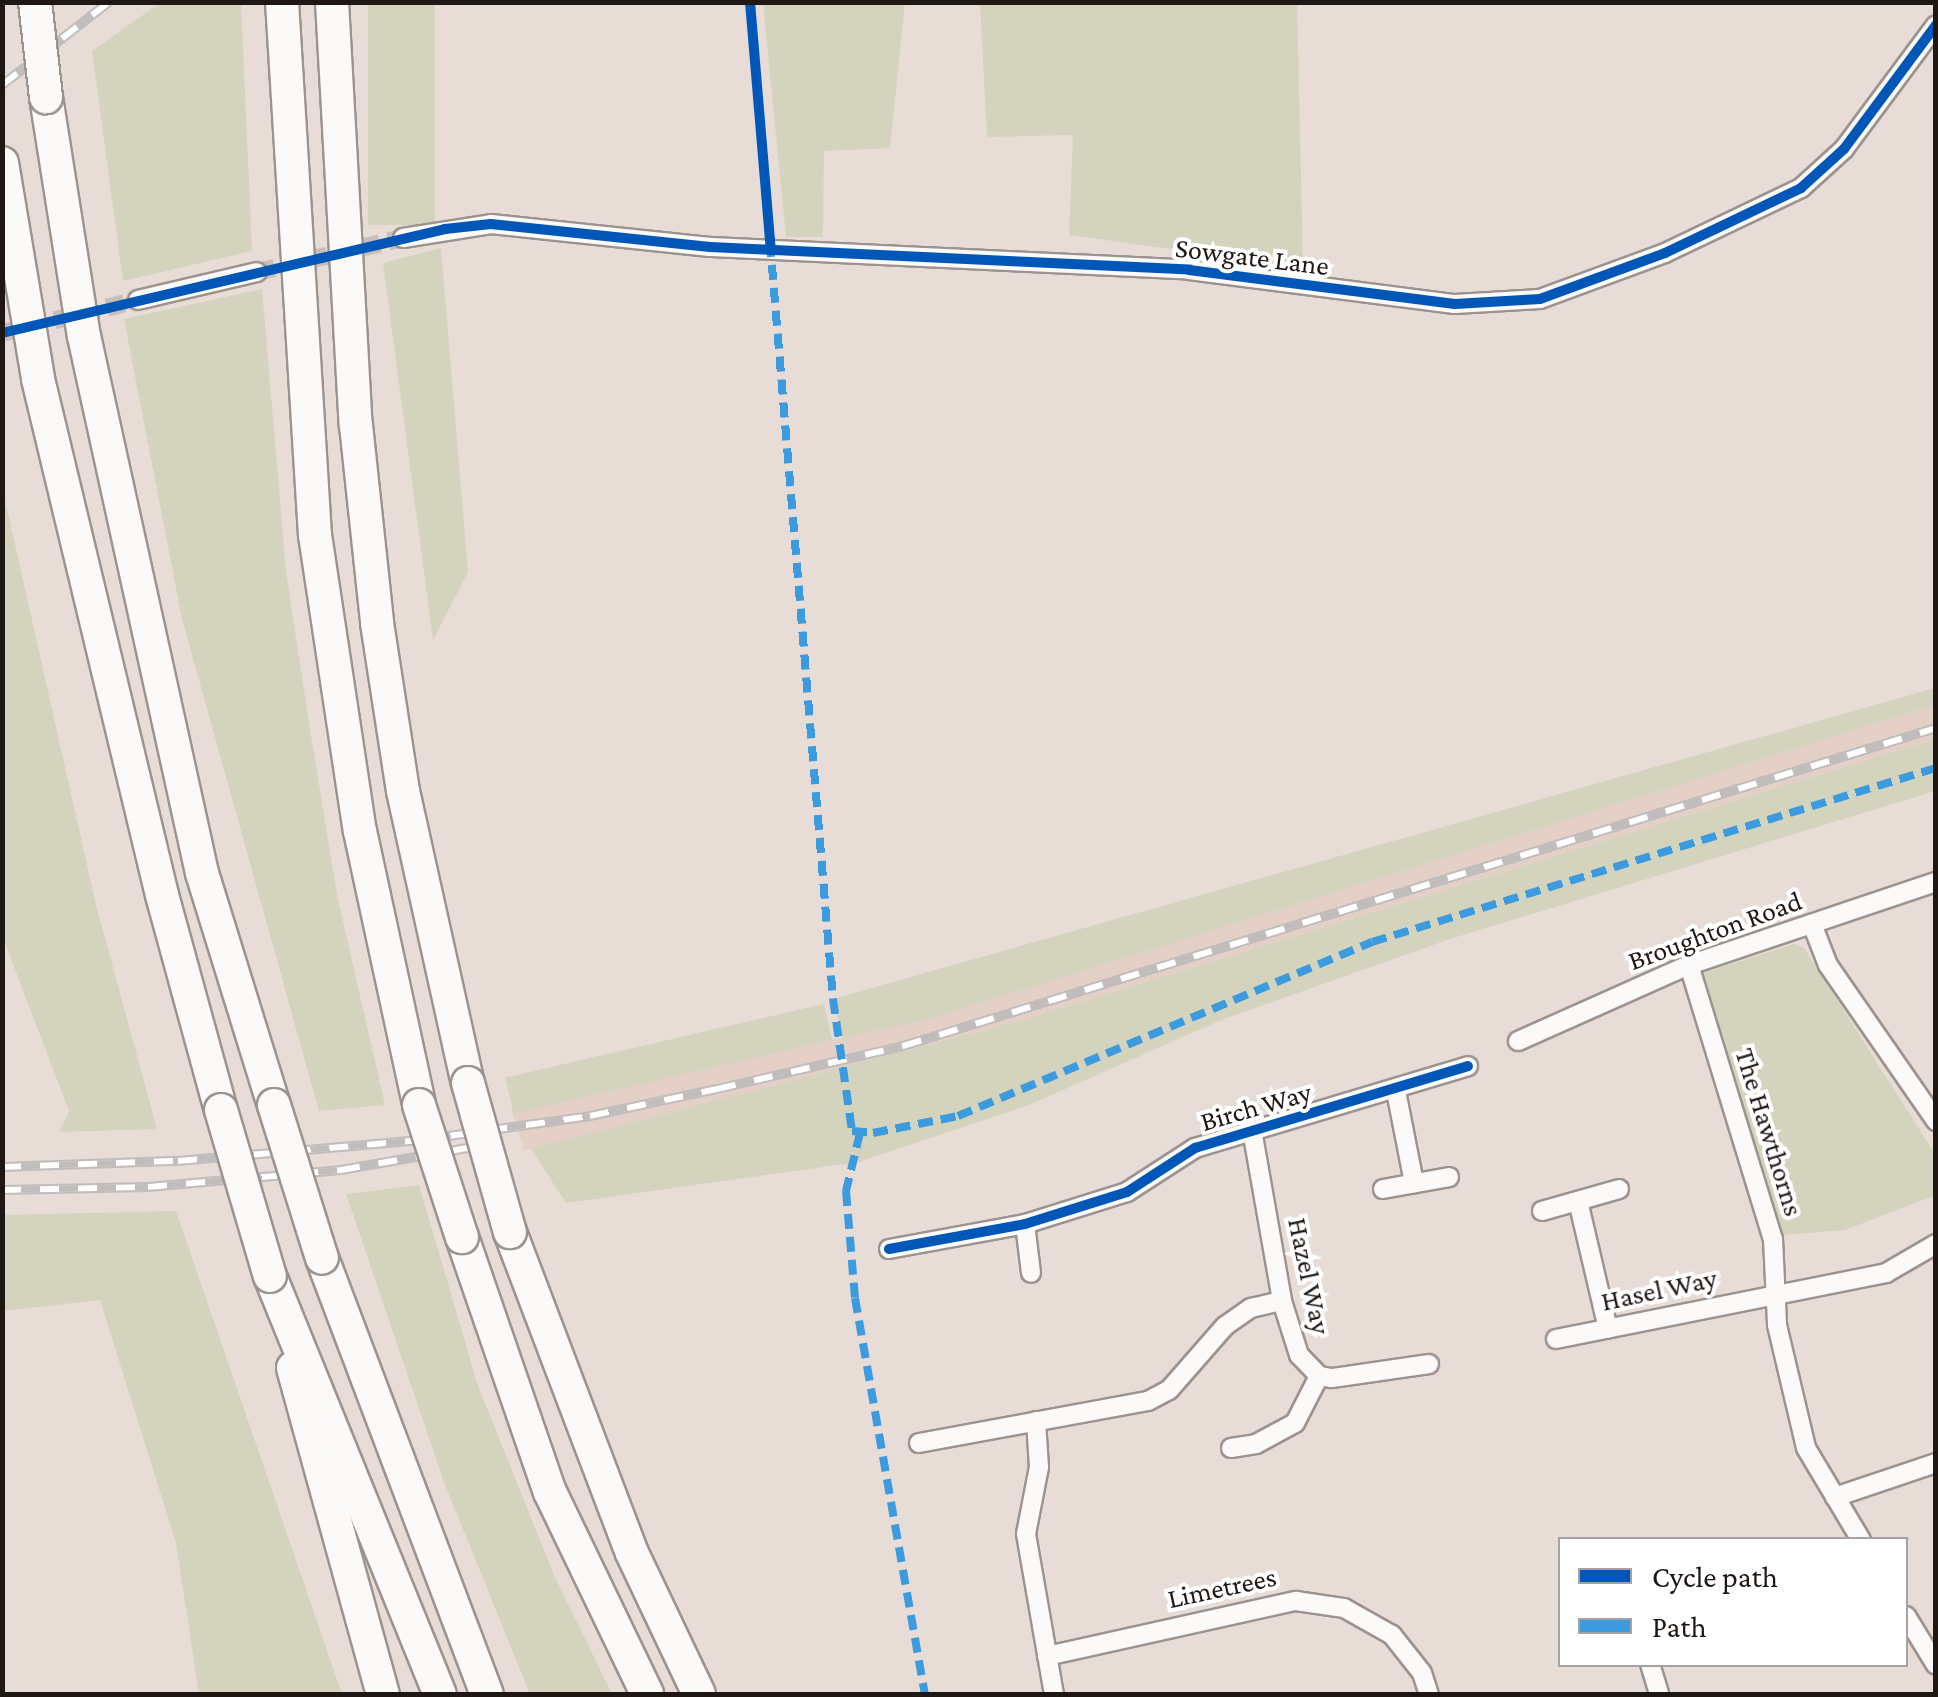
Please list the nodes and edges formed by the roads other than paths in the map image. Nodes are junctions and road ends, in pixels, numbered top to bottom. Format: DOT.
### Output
graph roads {
  1 [pos="35,2"];
  2 [pos="282,2"];
  3 [pos="332,2"];
  4 [pos="1936,25"];
  5 [pos="2,163"];
  6 [pos="403,238"];
  7 [pos="256,272"];
  8 [pos="138,300"];
  9 [pos="1936,882"];
  10 [pos="1812,924"];
  11 [pos="1689,965"];
  12 [pos="1518,1041"];
  13 [pos="1468,1066"];
  14 [pos="1396,1091"];
  15 [pos="1936,1121"];
  16 [pos="1252,1130"];
  17 [pos="1449,1177"];
  18 [pos="1414,1183"];
  19 [pos="1383,1189"];
  20 [pos="1620,1190"];
  21 [pos="1578,1200"];
  22 [pos="1542,1210"];
  23 [pos="1025,1224"];
  24 [pos="1936,1244"];
  25 [pos="889,1249"];
  26 [pos="1031,1273"];
  27 [pos="270,1276"];
  28 [pos="1774,1294"];
  29 [pos="1282,1301"];
  30 [pos="1608,1329"];
  31 [pos="1556,1340"];
  32 [pos="1429,1364"];
  33 [pos="1319,1376"];
  34 [pos="1036,1422"];
  35 [pos="919,1444"];
  36 [pos="1232,1448"];
  37 [pos="1936,1463"];
  38 [pos="1835,1497"];
  39 [pos="1859,1537"];
  40 [pos="1908,1619"];
  41 [pos="1047,1656"];
  42 [pos="1936,1666"];
  43 [pos="1651,1667"];
  44 [pos="383,1694"];
  45 [pos="440,1694"];
  46 [pos="487,1694"];
  47 [pos="648,1694"];
  48 [pos="698,1694"];
  49 [pos="1054,1694"];
  50 [pos="1428,1694"];
  51 [pos="1660,1694"];
  1 -- 46 [label="highway, bridge"];
  2 -- 47 [label="highway, bridge"];
  3 -- 48 [label="highway, bridge"];
  4 -- 6 [label="street, Sowgate Lane"];
  5 -- 27 [label="highway, bridge"];
  7 -- 8 [label="street"];
  9 -- 10 [label="street, Broughton Road"];
  10 -- 11 [label="street, Broughton Road"];
  10 -- 15 [label="street"];
  11 -- 12 [label="street, Broughton Road"];
  11 -- 28 [label="street, The Hawthorns"];
  13 -- 14 [label="street, Birch Way"];
  14 -- 16 [label="street, Birch Way"];
  14 -- 18 [label="street"];
  16 -- 23 [label="street, Birch Way"];
  16 -- 29 [label="street, Hazel Way"];
  17 -- 18 [label="street"];
  18 -- 19 [label="street"];
  20 -- 21 [label="street"];
  21 -- 22 [label="street"];
  21 -- 30 [label="street"];
  23 -- 25 [label="street, Birch Way"];
  23 -- 26 [label="street"];
  24 -- 28 [label="street, Hasel Way"];
  27 -- 44 [label="highway"];
  27 -- 45 [label="highway"];
  28 -- 30 [label="street, Hasel Way"];
  28 -- 38 [label="street, The Hawthorns"];
  29 -- 33 [label="street, Hazel Way"];
  29 -- 34 [label="street"];
  30 -- 31 [label="street, Hasel Way"];
  32 -- 33 [label="street, Hazel Way"];
  33 -- 36 [label="street"];
  34 -- 35 [label="street"];
  34 -- 41 [label="street"];
  37 -- 38 [label="street"];
  38 -- 39 [label="street, The Hawthorns"];
  40 -- 42 [label="street"];
  41 -- 49 [label="street"];
  41 -- 50 [label="street, Limetrees"];
  43 -- 51 [label="street"];
}
